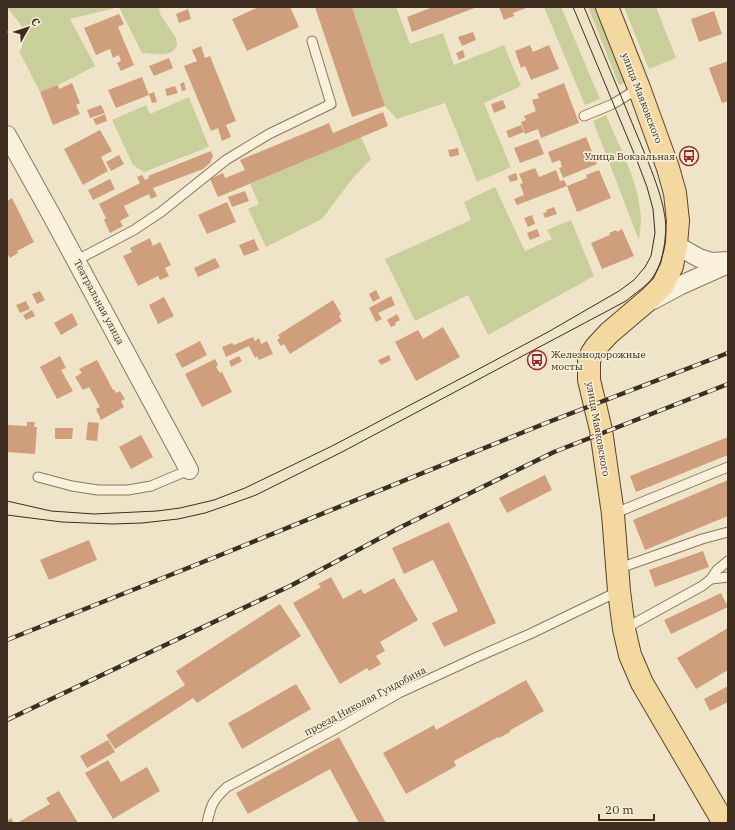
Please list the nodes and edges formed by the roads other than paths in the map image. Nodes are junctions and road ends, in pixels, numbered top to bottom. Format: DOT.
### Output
graph roads {
  1 [pos="607,7"];
  2 [pos="312,41"];
  3 [pos="639,88"];
  4 [pos="584,116"];
  5 [pos="7,135"];
  6 [pos="676,246"];
  7 [pos="76,260"];
  8 [pos="728,263"];
  9 [pos="628,316"];
  10 [pos="728,467"];
  11 [pos="188,470"];
  12 [pos="38,478"];
  13 [pos="613,514"];
  14 [pos="728,532"];
  15 [pos="728,561"];
  16 [pos="618,569"];
  17 [pos="728,577"];
  18 [pos="711,579"];
  19 [pos="619,591"];
  20 [pos="624,629"];
  21 [pos="207,823"];
  22 [pos="724,823"];
  1 -- 3 [label="main road, улица Маяковского"];
  2 -- 7 [label="lane"];
  3 -- 4 [label="lane"];
  3 -- 6 [label="main road, улица Маяковского"];
  5 -- 7 [label="street, Театральная улица"];
  6 -- 8 [label="street"];
  6 -- 9 [label="main road, улица Маяковского"];
  7 -- 11 [label="street, Театральная улица"];
  8 -- 9 [label="street"];
  9 -- 13 [label="main road, улица Маяковского"];
  10 -- 13 [label="lane"];
  11 -- 12 [label="lane"];
  13 -- 16 [label="main road, улица Маяковского"];
  14 -- 16 [label="lane"];
  15 -- 18 [label="lane"];
  16 -- 19 [label="main road, улица Маяковского"];
  17 -- 18 [label="lane"];
  18 -- 20 [label="lane"];
  19 -- 20 [label="main road, улица Маяковского"];
  19 -- 21 [label="lane, проезд Николая Гундобина"];
  20 -- 22 [label="main road, улица Маяковского"];
}
